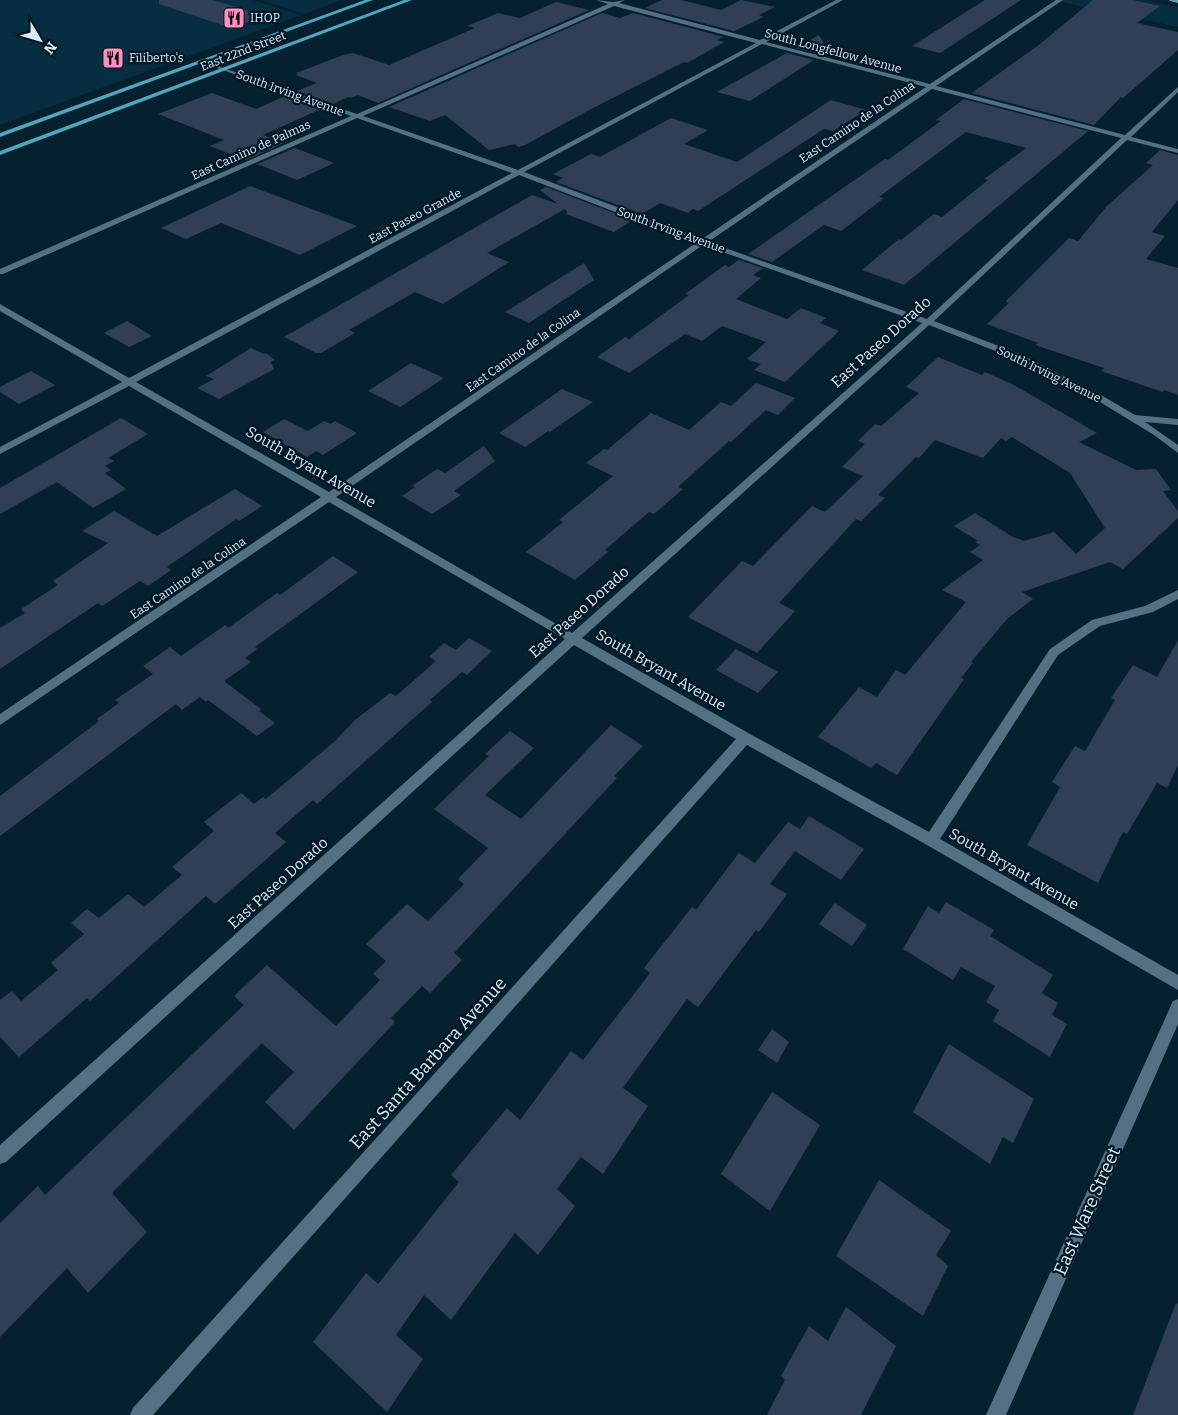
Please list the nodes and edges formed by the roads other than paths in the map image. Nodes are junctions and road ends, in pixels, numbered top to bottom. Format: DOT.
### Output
graph roads {
  1 [pos="370,0"];
  2 [pos="409,0"];
  3 [pos="599,0"];
  4 [pos="622,0"];
  5 [pos="840,0"];
  6 [pos="1060,0"];
  7 [pos="1172,0"];
  8 [pos="1178,1"];
  9 [pos="613,4"];
  10 [pos="759,43"];
  11 [pos="202,61"];
  12 [pos="224,70"];
  13 [pos="930,88"];
  14 [pos="1178,89"];
  15 [pos="355,116"];
  16 [pos="0,135"];
  17 [pos="1125,138"];
  18 [pos="1178,151"];
  19 [pos="0,153"];
  20 [pos="519,173"];
  21 [pos="702,242"];
  22 [pos="0,272"];
  23 [pos="0,307"];
  24 [pos="928,322"];
  25 [pos="128,382"];
  26 [pos="1132,417"];
  27 [pos="1178,422"];
  28 [pos="0,450"];
  29 [pos="1178,450"];
  30 [pos="332,497"];
  31 [pos="1178,594"];
  32 [pos="1163,602"];
  33 [pos="1178,604"];
  34 [pos="574,638"];
  35 [pos="0,720"];
  36 [pos="745,738"];
  37 [pos="932,840"];
  38 [pos="1178,983"];
  39 [pos="1178,1006"];
  40 [pos="0,1156"];
  41 [pos="140,1415"];
  42 [pos="996,1415"];
  1 -- 11 [label="main road, East 22nd Street"];
  2 -- 12 [label="main road, East 22nd Street"];
  3 -- 9 [label="street, South Longfellow Avenue"];
  4 -- 9 [label="street, East Camino de Palmas"];
  5 -- 10 [label="street, East Paseo Grande"];
  6 -- 13 [label="street, East Camino de la Colina"];
  7 -- 8 [label="main road"];
  9 -- 10 [label="street, South Longfellow Avenue"];
  9 -- 15 [label="street, East Camino de Palmas"];
  10 -- 13 [label="street, South Longfellow Avenue"];
  10 -- 20 [label="street, East Paseo Grande"];
  11 -- 12 [label="street, South Irving Avenue"];
  11 -- 16 [label="main road, East 22nd Street"];
  12 -- 15 [label="street, South Irving Avenue"];
  12 -- 19 [label="main road, East 22nd Street"];
  13 -- 17 [label="street, South Longfellow Avenue"];
  13 -- 21 [label="street, East Camino de la Colina"];
  14 -- 17 [label="street, East Paseo Dorado"];
  15 -- 20 [label="street, South Irving Avenue"];
  15 -- 22 [label="street, East Camino de Palmas"];
  17 -- 18 [label="street, South Longfellow Avenue"];
  17 -- 24 [label="street, East Paseo Dorado"];
  20 -- 21 [label="street, South Irving Avenue"];
  20 -- 25 [label="street, East Paseo Grande"];
  21 -- 24 [label="street, South Irving Avenue"];
  21 -- 30 [label="street, East Camino de la Colina"];
  23 -- 25 [label="street, South Bryant Avenue"];
  24 -- 26 [label="street, South Irving Avenue"];
  24 -- 34 [label="street, East Paseo Dorado"];
  25 -- 28 [label="street, East Paseo Grande"];
  25 -- 30 [label="street, South Bryant Avenue"];
  26 -- 27 [label="street, South Irving Avenue"];
  26 -- 29 [label="street, South Irving Avenue"];
  30 -- 34 [label="street, South Bryant Avenue"];
  30 -- 35 [label="street, East Camino de la Colina"];
  31 -- 32 [label="street"];
  32 -- 33 [label="street"];
  32 -- 37 [label="street"];
  34 -- 36 [label="street, South Bryant Avenue"];
  34 -- 40 [label="street, East Paseo Dorado"];
  36 -- 37 [label="street, South Bryant Avenue"];
  36 -- 41 [label="street, East Santa Barbara Avenue"];
  37 -- 38 [label="street, South Bryant Avenue"];
  39 -- 42 [label="street, East Ware Street"];
}
